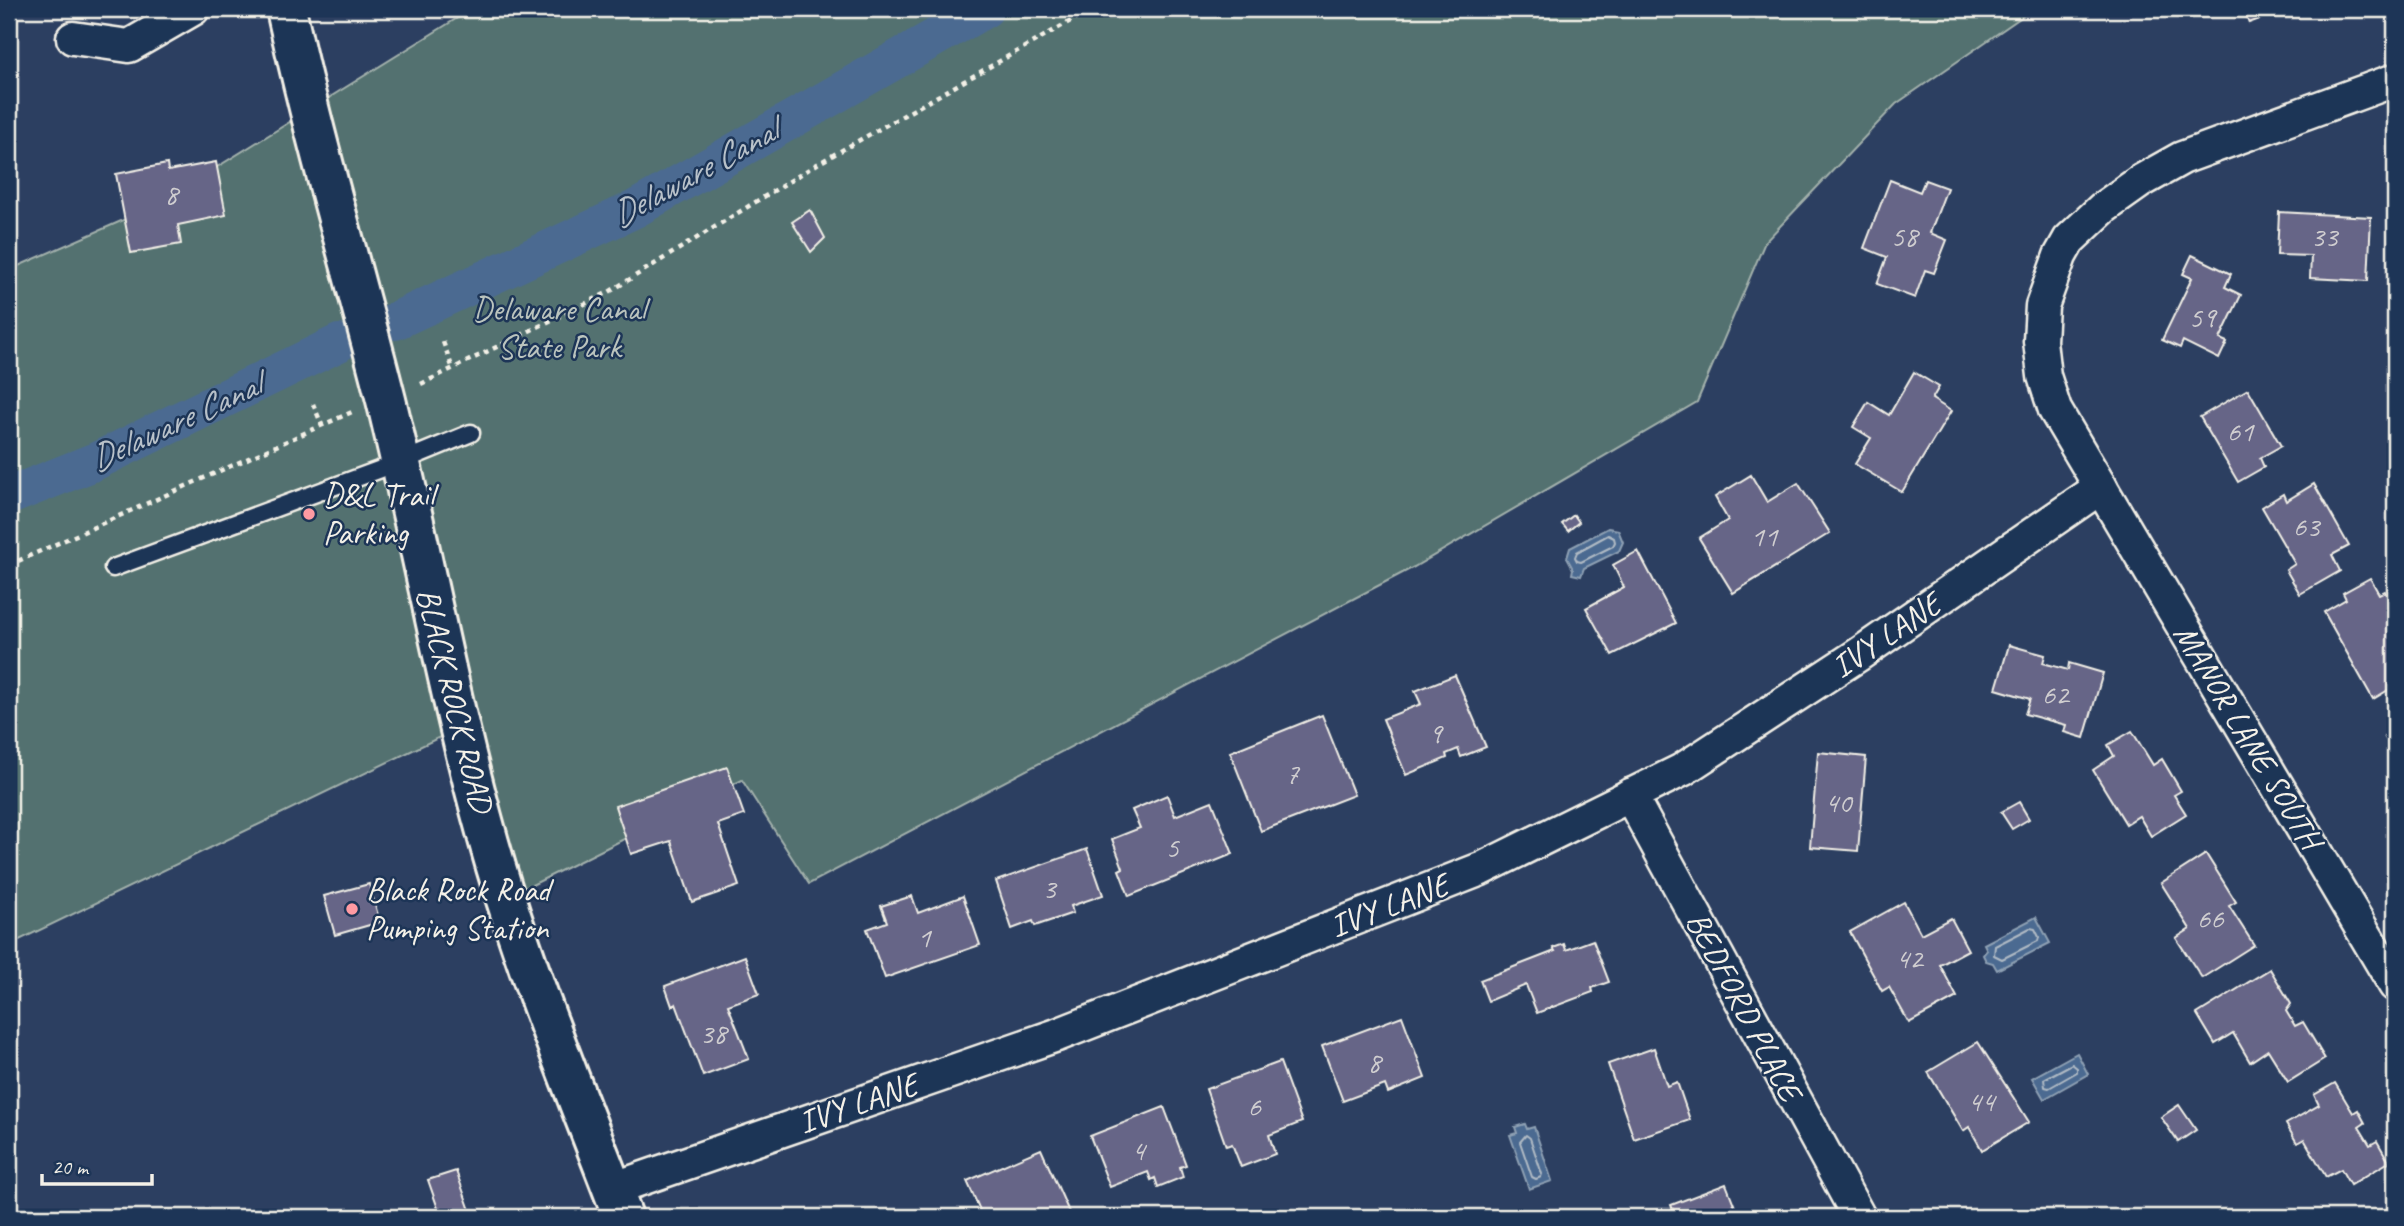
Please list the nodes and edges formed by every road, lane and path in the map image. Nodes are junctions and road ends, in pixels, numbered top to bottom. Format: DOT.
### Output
graph roads {
  1 [pos="193,9"];
  2 [pos="286,9"];
  3 [pos="1092,9"];
  4 [pos="73,38"];
  5 [pos="2395,80"];
  6 [pos="443,342"];
  7 [pos="453,369"];
  8 [pos="412,388"];
  9 [pos="313,404"];
  10 [pos="354,411"];
  11 [pos="322,425"];
  12 [pos="471,433"];
  13 [pos="400,462"];
  14 [pos="2101,487"];
  15 [pos="9,565"];
  16 [pos="113,568"];
  17 [pos="1630,795"];
  18 [pos="2395,985"];
  19 [pos="617,1203"];
  20 [pos="1859,1217"];
  1 -- 4 [label="street"];
  2 -- 13 [label="street, BLACK ROCK ROAD"];
  3 -- 7 [label="path"];
  5 -- 14 [label="street, MANOR LANE SOUTH"];
  6 -- 7 [label="path"];
  7 -- 8 [label="path"];
  9 -- 11 [label="path"];
  10 -- 11 [label="path"];
  11 -- 15 [label="path"];
  12 -- 13 [label="lane"];
  13 -- 16 [label="lane"];
  13 -- 19 [label="street, BLACK ROCK ROAD"];
  14 -- 17 [label="street, IVY LANE"];
  14 -- 18 [label="street, MANOR LANE SOUTH"];
  17 -- 19 [label="street, IVY LANE"];
  17 -- 20 [label="street, BEDFORD PLACE"];
}
